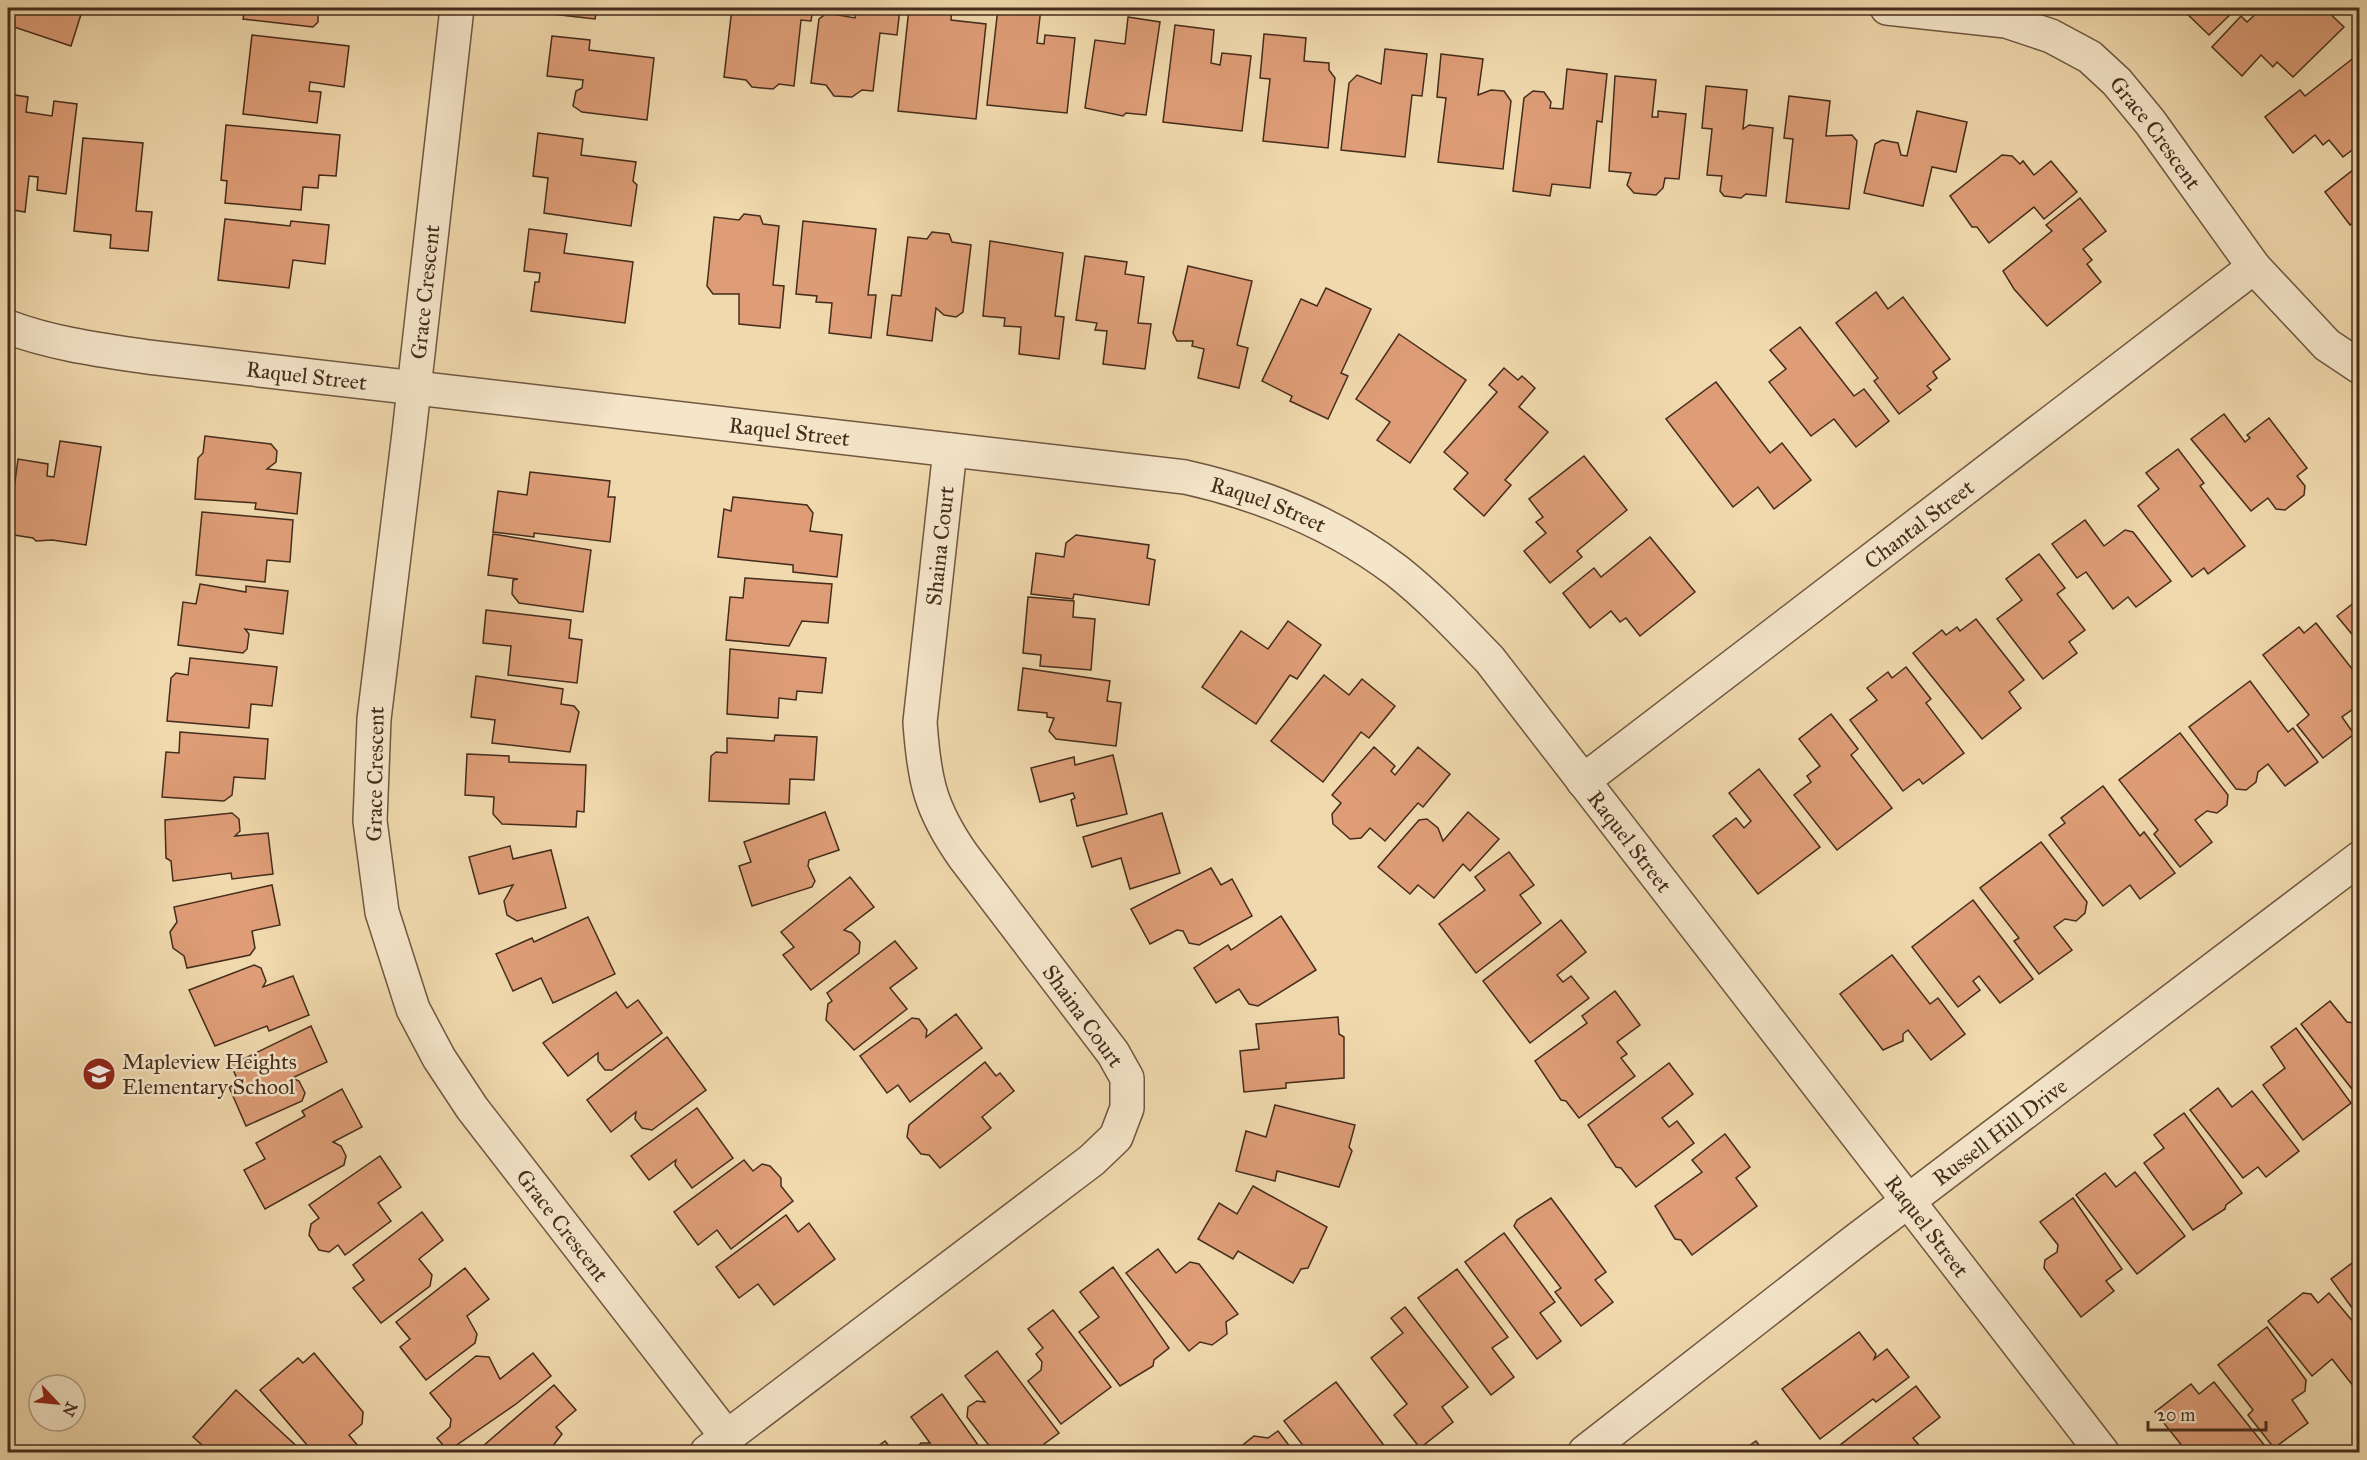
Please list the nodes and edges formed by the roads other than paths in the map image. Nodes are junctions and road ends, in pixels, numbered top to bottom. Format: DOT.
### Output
graph roads {
  1 [pos="457,8"];
  2 [pos="1887,8"];
  3 [pos="2254,267"];
  4 [pos="8,327"];
  5 [pos="2360,368"];
  6 [pos="414,388"];
  7 [pos="950,450"];
  8 [pos="1583,781"];
  9 [pos="2360,858"];
  10 [pos="1908,1201"];
  11 [pos="717,1445"];
  12 [pos="1585,1452"];
  13 [pos="2102,1452"];
  1 -- 6 [label="street, Grace Crescent"];
  2 -- 3 [label="street, Grace Crescent"];
  3 -- 5 [label="street, Grace Crescent"];
  3 -- 8 [label="street, Chantal Street"];
  4 -- 6 [label="street, Raquel Street"];
  6 -- 7 [label="street, Raquel Street"];
  6 -- 11 [label="street, Grace Crescent"];
  7 -- 8 [label="street, Raquel Street"];
  7 -- 11 [label="street, Shaina Court"];
  8 -- 10 [label="street, Raquel Street"];
  9 -- 10 [label="street, Russell Hill Drive"];
  10 -- 12 [label="street, Russell Hill Drive"];
  10 -- 13 [label="street, Raquel Street"];
}
